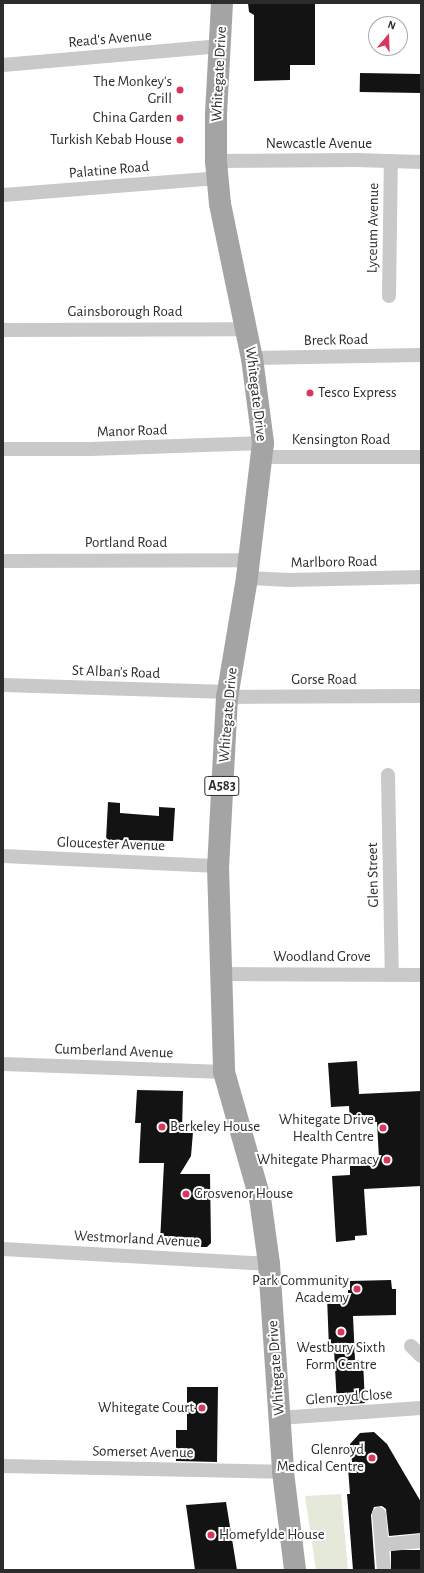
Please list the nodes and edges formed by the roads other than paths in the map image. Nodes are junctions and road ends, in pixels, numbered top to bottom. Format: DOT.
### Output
graph roads {
  1 [pos="222,3"];
  2 [pos="220,46"];
  3 [pos="3,65"];
  4 [pos="391,161"];
  5 [pos="421,162"];
  6 [pos="217,170"];
  7 [pos="3,196"];
  8 [pos="390,296"];
  9 [pos="247,329"];
  10 [pos="3,330"];
  11 [pos="421,355"];
  12 [pos="252,358"];
  13 [pos="3,449"];
  14 [pos="262,450"];
  15 [pos="421,457"];
  16 [pos="3,561"];
  17 [pos="248,569"];
  18 [pos="421,577"];
  19 [pos="3,685"];
  20 [pos="227,694"];
  21 [pos="421,696"];
  22 [pos="388,775"];
  23 [pos="3,856"];
  24 [pos="218,866"];
  25 [pos="222,974"];
  26 [pos="392,975"];
  27 [pos="421,975"];
  28 [pos="3,1064"];
  29 [pos="224,1072"];
  30 [pos="3,1249"];
  31 [pos="270,1264"];
  32 [pos="421,1408"];
  33 [pos="279,1418"];
  34 [pos="3,1466"];
  35 [pos="283,1472"];
  36 [pos="379,1514"];
  37 [pos="421,1541"];
  38 [pos="382,1545"];
  39 [pos="295,1570"];
  40 [pos="384,1570"];
  1 -- 2 [label="main road, Whitegate Drive / A583"];
  2 -- 3 [label="street, Read's Avenue"];
  2 -- 6 [label="main road, Whitegate Drive / A583"];
  4 -- 5 [label="street, Newcastle Avenue"];
  4 -- 6 [label="street, Newcastle Avenue"];
  4 -- 8 [label="street, Lyceum Avenue"];
  6 -- 7 [label="street, Palatine Road"];
  6 -- 9 [label="main road, Whitegate Drive / A583"];
  9 -- 10 [label="street, Gainsborough Road"];
  9 -- 12 [label="main road, Whitegate Drive / A583"];
  11 -- 12 [label="street, Breck Road"];
  12 -- 14 [label="main road, Whitegate Drive / A583"];
  13 -- 14 [label="street, Manor Road"];
  14 -- 15 [label="street, Kensington Road"];
  14 -- 17 [label="main road, Whitegate Drive / A583"];
  16 -- 17 [label="street, Portland Road"];
  17 -- 18 [label="street, Marlboro Road"];
  17 -- 20 [label="main road, Whitegate Drive / A583"];
  19 -- 20 [label="street, St Alban's Road"];
  20 -- 21 [label="street, Gorse Road"];
  20 -- 24 [label="main road, Whitegate Drive / A583"];
  22 -- 26 [label="street, Glen Street"];
  23 -- 24 [label="street, Gloucester Avenue"];
  24 -- 25 [label="main road, Whitegate Drive / A583"];
  25 -- 26 [label="street, Woodland Grove"];
  25 -- 29 [label="main road, Whitegate Drive / A583"];
  26 -- 27 [label="street, Woodland Grove"];
  28 -- 29 [label="street, Cumberland Avenue"];
  29 -- 31 [label="main road, Whitegate Drive / A583"];
  30 -- 31 [label="street, Westmorland Avenue"];
  31 -- 33 [label="main road, Whitegate Drive / A583"];
  32 -- 33 [label="street, Glenroyd Close"];
  33 -- 35 [label="main road, Whitegate Drive / A583"];
  34 -- 35 [label="street, Somerset Avenue"];
  35 -- 39 [label="main road, Whitegate Drive / A583"];
  36 -- 38 [label="street"];
  37 -- 38 [label="street"];
  38 -- 40 [label="street"];
}
